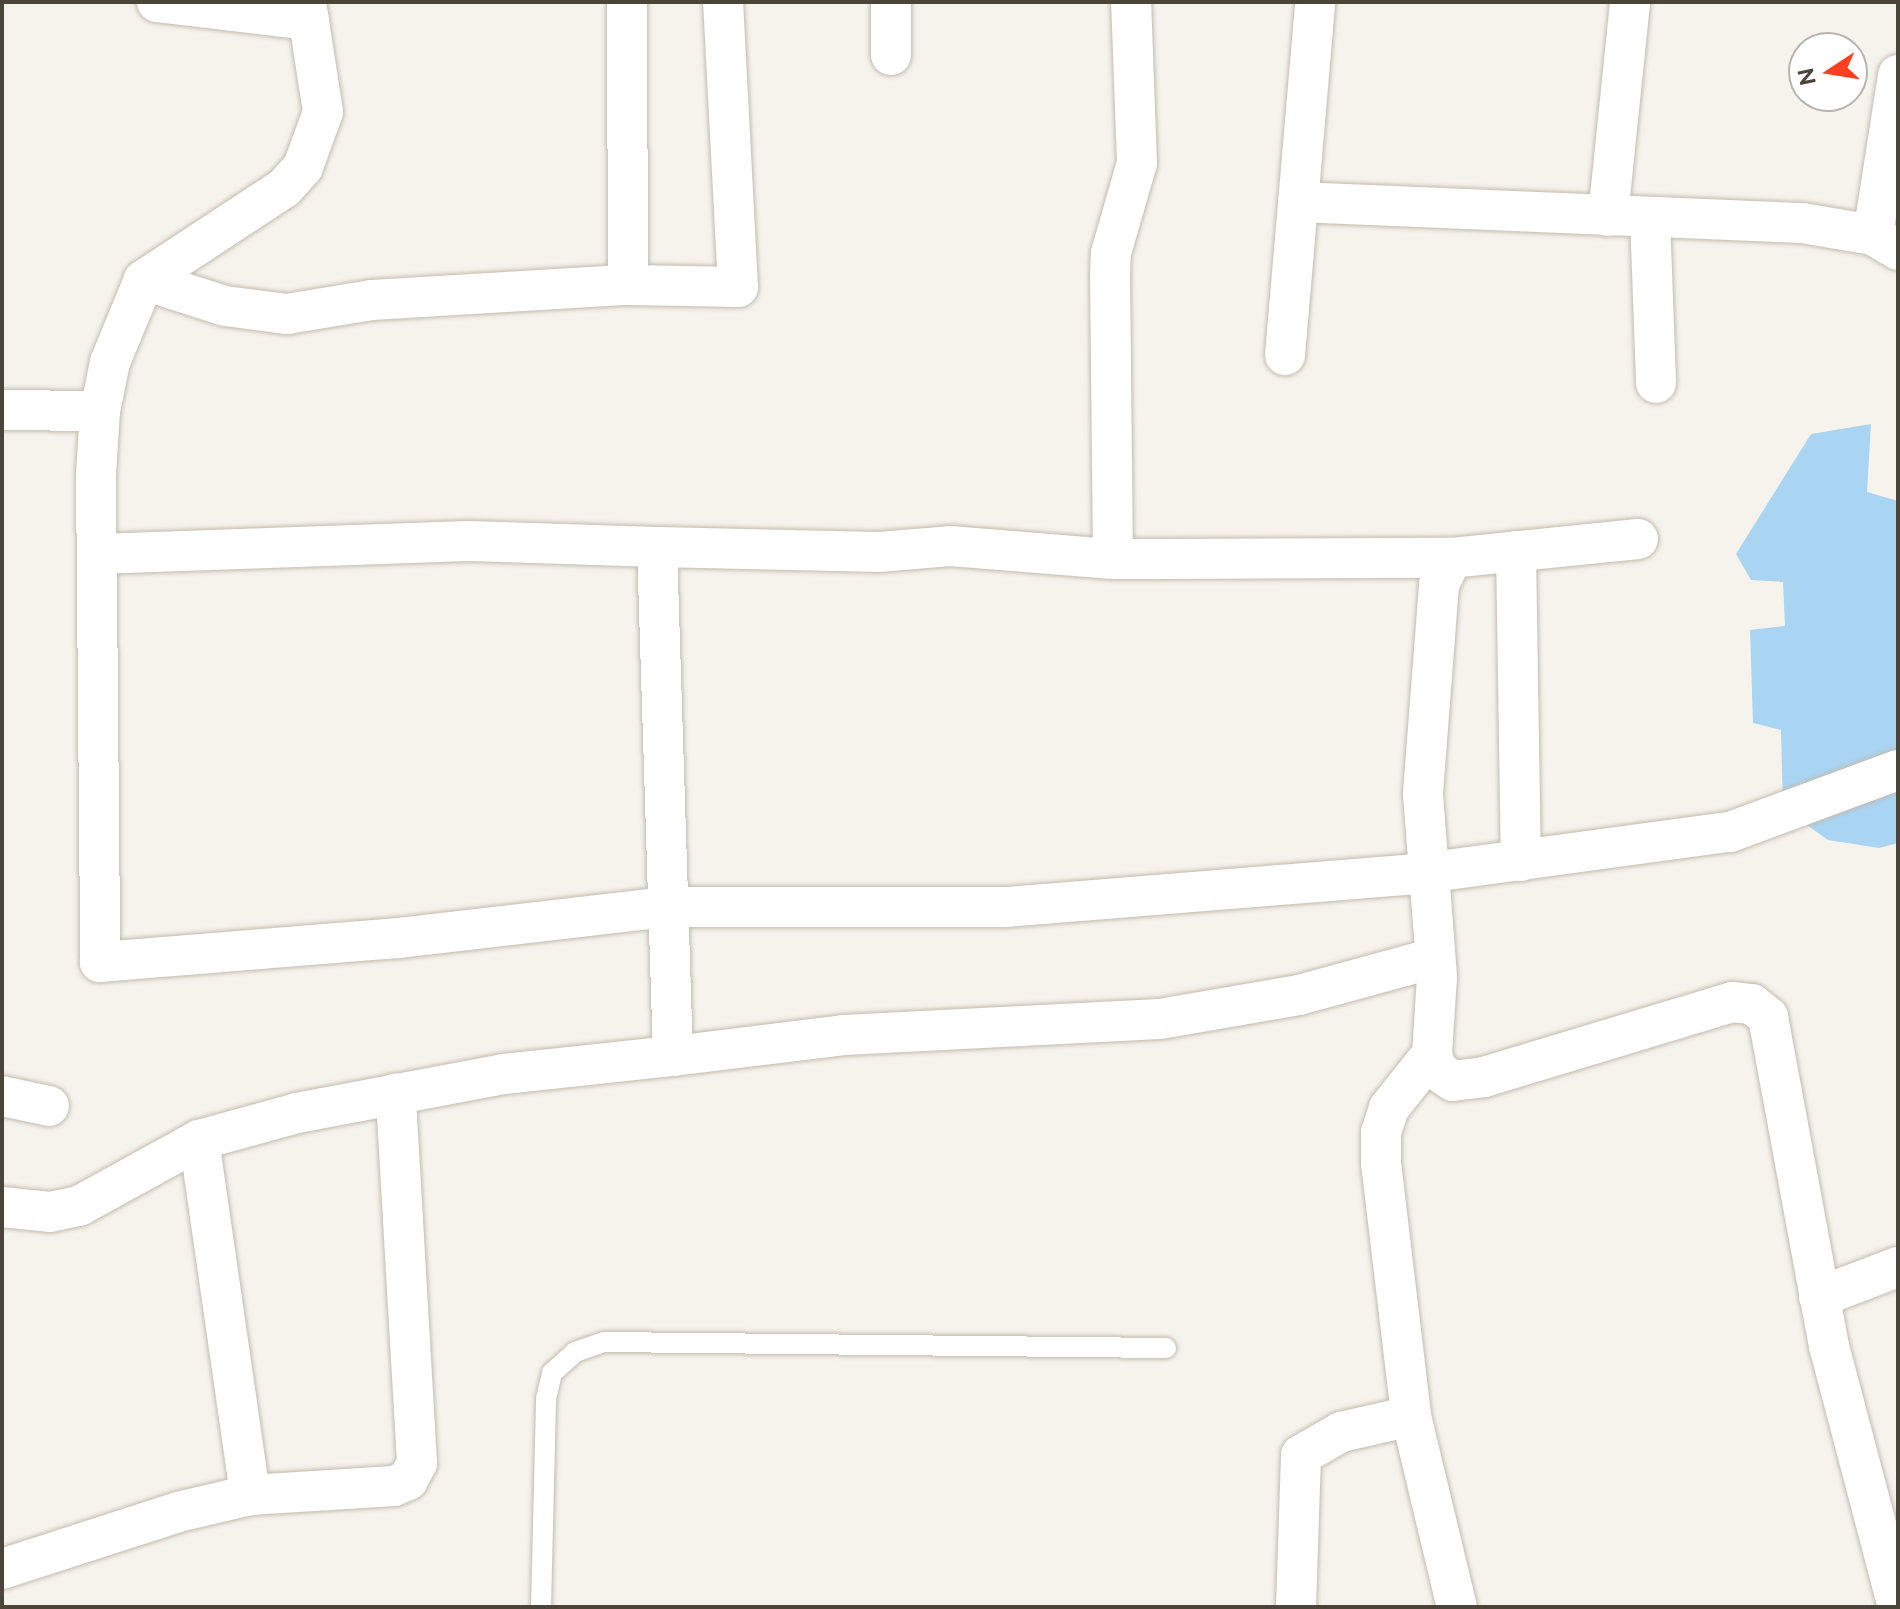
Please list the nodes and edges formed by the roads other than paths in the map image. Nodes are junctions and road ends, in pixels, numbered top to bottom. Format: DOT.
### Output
graph roads {
  1 [pos="157,2"];
  2 [pos="627,2"];
  3 [pos="723,2"];
  4 [pos="891,2"];
  5 [pos="1131,2"];
  6 [pos="1315,2"];
  7 [pos="1630,2"];
  8 [pos="307,11"];
  9 [pos="891,55"];
  10 [pos="1898,75"];
  11 [pos="1298,202"];
  12 [pos="1608,216"];
  13 [pos="1650,217"];
  14 [pos="1886,242"];
  15 [pos="144,280"];
  16 [pos="628,285"];
  17 [pos="1285,355"];
  18 [pos="1656,383"];
  19 [pos="2,410"];
  20 [pos="100,411"];
  21 [pos="1638,539"];
  22 [pos="657,547"];
  23 [pos="1516,551"];
  24 [pos="97,554"];
  25 [pos="1452,558"];
  26 [pos="1113,559"];
  27 [pos="1898,770"];
  28 [pos="1521,861"];
  29 [pos="1425,873"];
  30 [pos="665,907"];
  31 [pos="1434,958"];
  32 [pos="1432,1054"];
  33 [pos="673,1056"];
  34 [pos="396,1094"];
  35 [pos="2,1096"];
  36 [pos="49,1106"];
  37 [pos="199,1140"];
  38 [pos="2,1207"];
  39 [pos="1898,1267"];
  40 [pos="1819,1297"];
  41 [pos="1166,1348"];
  42 [pos="1411,1416"];
  43 [pos="250,1495"];
  44 [pos="2,1569"];
  45 [pos="541,1607"];
  46 [pos="1296,1607"];
  47 [pos="1457,1607"];
  48 [pos="1898,1607"];
  1 -- 8 [label="street"];
  2 -- 16 [label="street"];
  3 -- 16 [label="street"];
  4 -- 9 [label="street"];
  5 -- 26 [label="street"];
  6 -- 11 [label="street"];
  7 -- 12 [label="street"];
  8 -- 15 [label="street"];
  10 -- 14 [label="street"];
  11 -- 12 [label="street"];
  11 -- 17 [label="street"];
  12 -- 13 [label="street"];
  13 -- 14 [label="street"];
  13 -- 18 [label="street"];
  15 -- 16 [label="street"];
  15 -- 20 [label="street"];
  19 -- 20 [label="street"];
  20 -- 24 [label="street"];
  21 -- 23 [label="street"];
  22 -- 24 [label="street"];
  22 -- 26 [label="street"];
  22 -- 30 [label="street"];
  23 -- 25 [label="street"];
  23 -- 28 [label="street"];
  24 -- 30 [label="street"];
  25 -- 26 [label="street"];
  25 -- 29 [label="street"];
  27 -- 28 [label="street"];
  28 -- 29 [label="street"];
  29 -- 30 [label="street"];
  29 -- 31 [label="street"];
  30 -- 33 [label="street"];
  31 -- 32 [label="street"];
  31 -- 33 [label="street"];
  32 -- 40 [label="street"];
  32 -- 42 [label="street"];
  33 -- 34 [label="street"];
  34 -- 37 [label="street"];
  34 -- 43 [label="street"];
  35 -- 36 [label="street"];
  37 -- 38 [label="street"];
  37 -- 43 [label="street"];
  39 -- 40 [label="street"];
  40 -- 48 [label="street"];
  41 -- 45 [label="lane"];
  42 -- 46 [label="street"];
  42 -- 47 [label="street"];
  43 -- 44 [label="street"];
}
